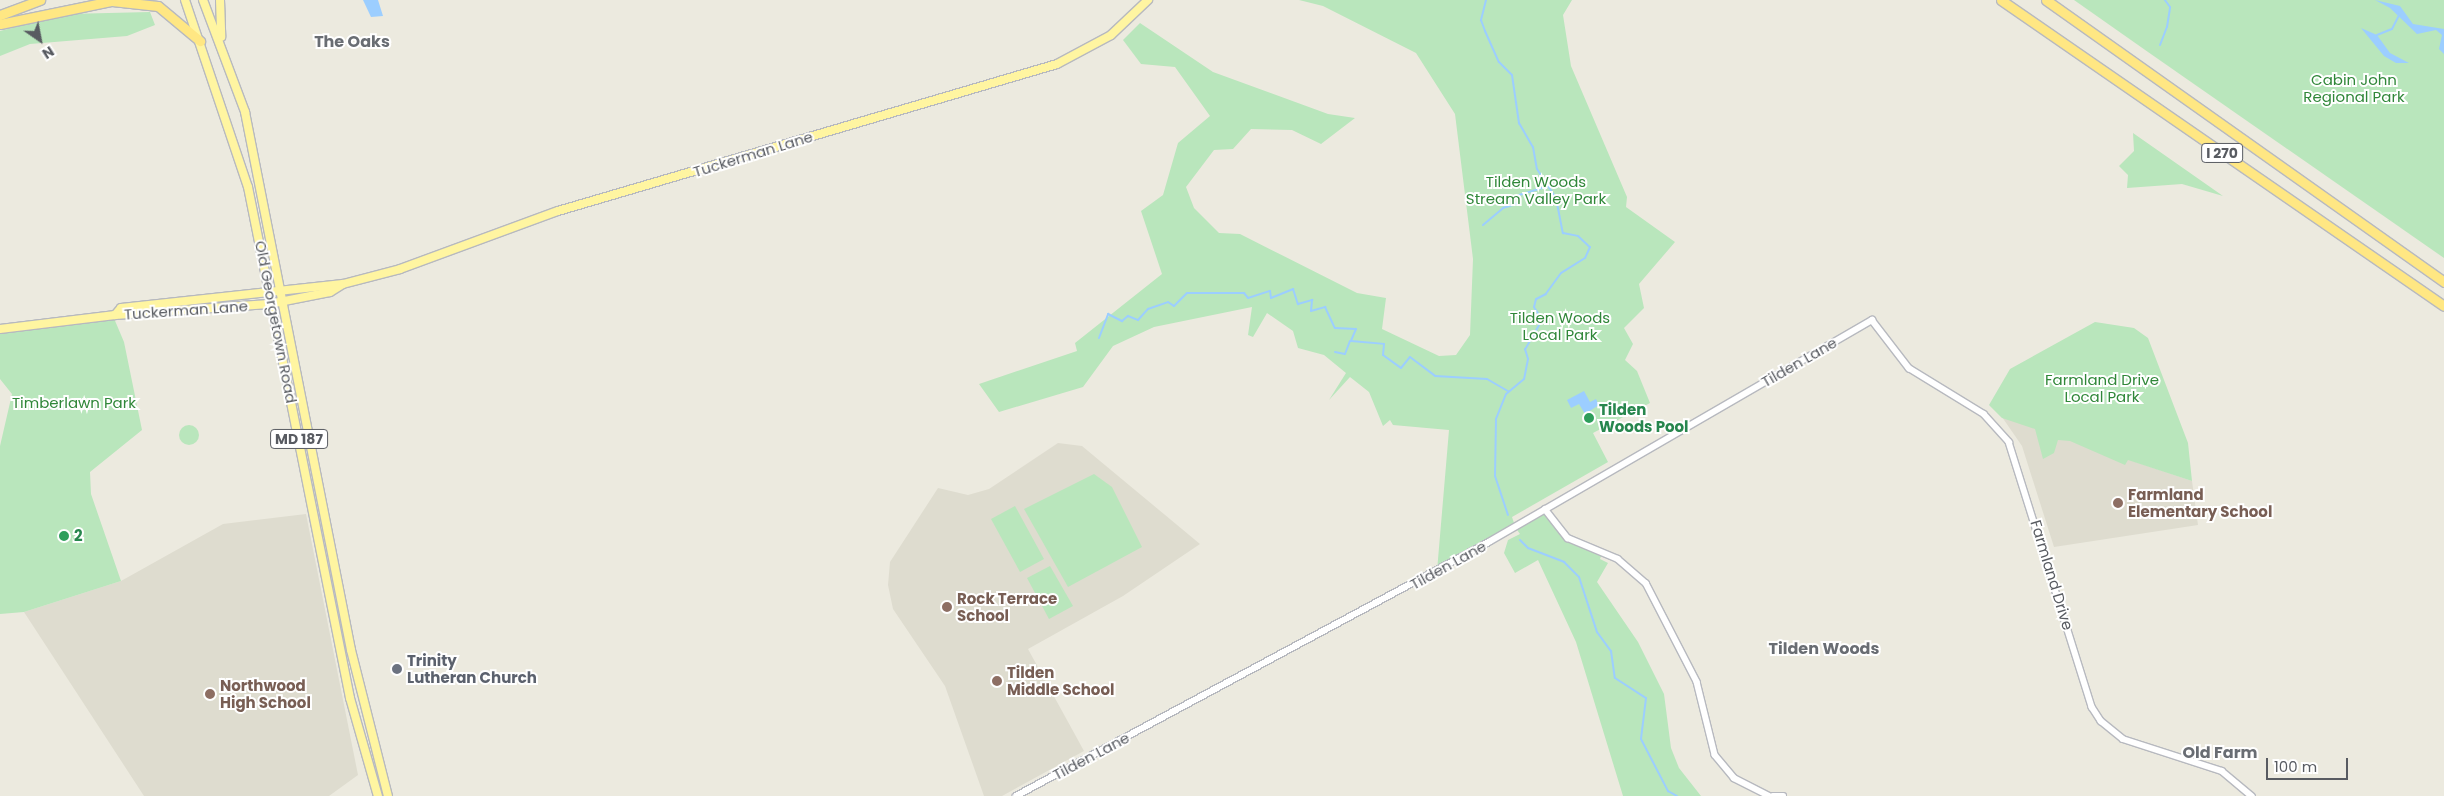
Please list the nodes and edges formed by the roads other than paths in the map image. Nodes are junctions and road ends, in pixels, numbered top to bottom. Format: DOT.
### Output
graph roads {
  1 [pos="40,0"];
  2 [pos="116,0"];
  3 [pos="185,0"];
  4 [pos="203,0"];
  5 [pos="220,0"];
  6 [pos="1148,0"];
  7 [pos="2001,0"];
  8 [pos="2046,0"];
  9 [pos="112,1"];
  10 [pos="0,15"];
  11 [pos="0,24"];
  12 [pos="200,41"];
  13 [pos="222,47"];
  14 [pos="2444,282"];
  15 [pos="343,284"];
  16 [pos="280,289"];
  17 [pos="270,290"];
  18 [pos="282,302"];
  19 [pos="272,303"];
  20 [pos="2444,306"];
  21 [pos="115,314"];
  22 [pos="1872,320"];
  23 [pos="0,329"];
  24 [pos="1545,509"];
  25 [pos="378,796"];
  26 [pos="388,796"];
  27 [pos="1016,796"];
  28 [pos="1769,796"];
  29 [pos="1773,796"];
  30 [pos="1783,796"];
  31 [pos="2252,796"];
  1 -- 10 [label="highway"];
  2 -- 9 [label="highway"];
  3 -- 12 [label="main road, Old Georgetown Road / MD 187"];
  4 -- 13 [label="main road, Old Georgetown Road / MD 187"];
  5 -- 13 [label="main road"];
  6 -- 15 [label="main road, Tuckerman Lane"];
  7 -- 20 [label="highway, I 270"];
  8 -- 14 [label="highway, I 270"];
  9 -- 11 [label="highway"];
  9 -- 12 [label="highway"];
  12 -- 17 [label="main road, Old Georgetown Road / MD 187"];
  13 -- 16 [label="main road, Old Georgetown Road / MD 187"];
  15 -- 16 [label="main road, Tuckerman Lane"];
  15 -- 18 [label="main road, Tuckerman Lane"];
  16 -- 17 [label="main road, Tuckerman Lane"];
  16 -- 18 [label="main road, Old Georgetown Road / MD 187"];
  17 -- 19 [label="main road, Old Georgetown Road / MD 187"];
  17 -- 21 [label="main road, Tuckerman Lane"];
  18 -- 19 [label="main road, Tuckerman Lane"];
  18 -- 26 [label="main road, Old Georgetown Road / MD 187"];
  19 -- 21 [label="main road, Tuckerman Lane"];
  19 -- 25 [label="main road, Old Georgetown Road / MD 187"];
  21 -- 23 [label="main road, Tuckerman Lane"];
  22 -- 24 [label="street, Tilden Lane"];
  22 -- 31 [label="street, Farmland Drive"];
  24 -- 27 [label="street, Tilden Lane"];
  24 -- 28 [label="street"];
  29 -- 30 [label="street"];
}
